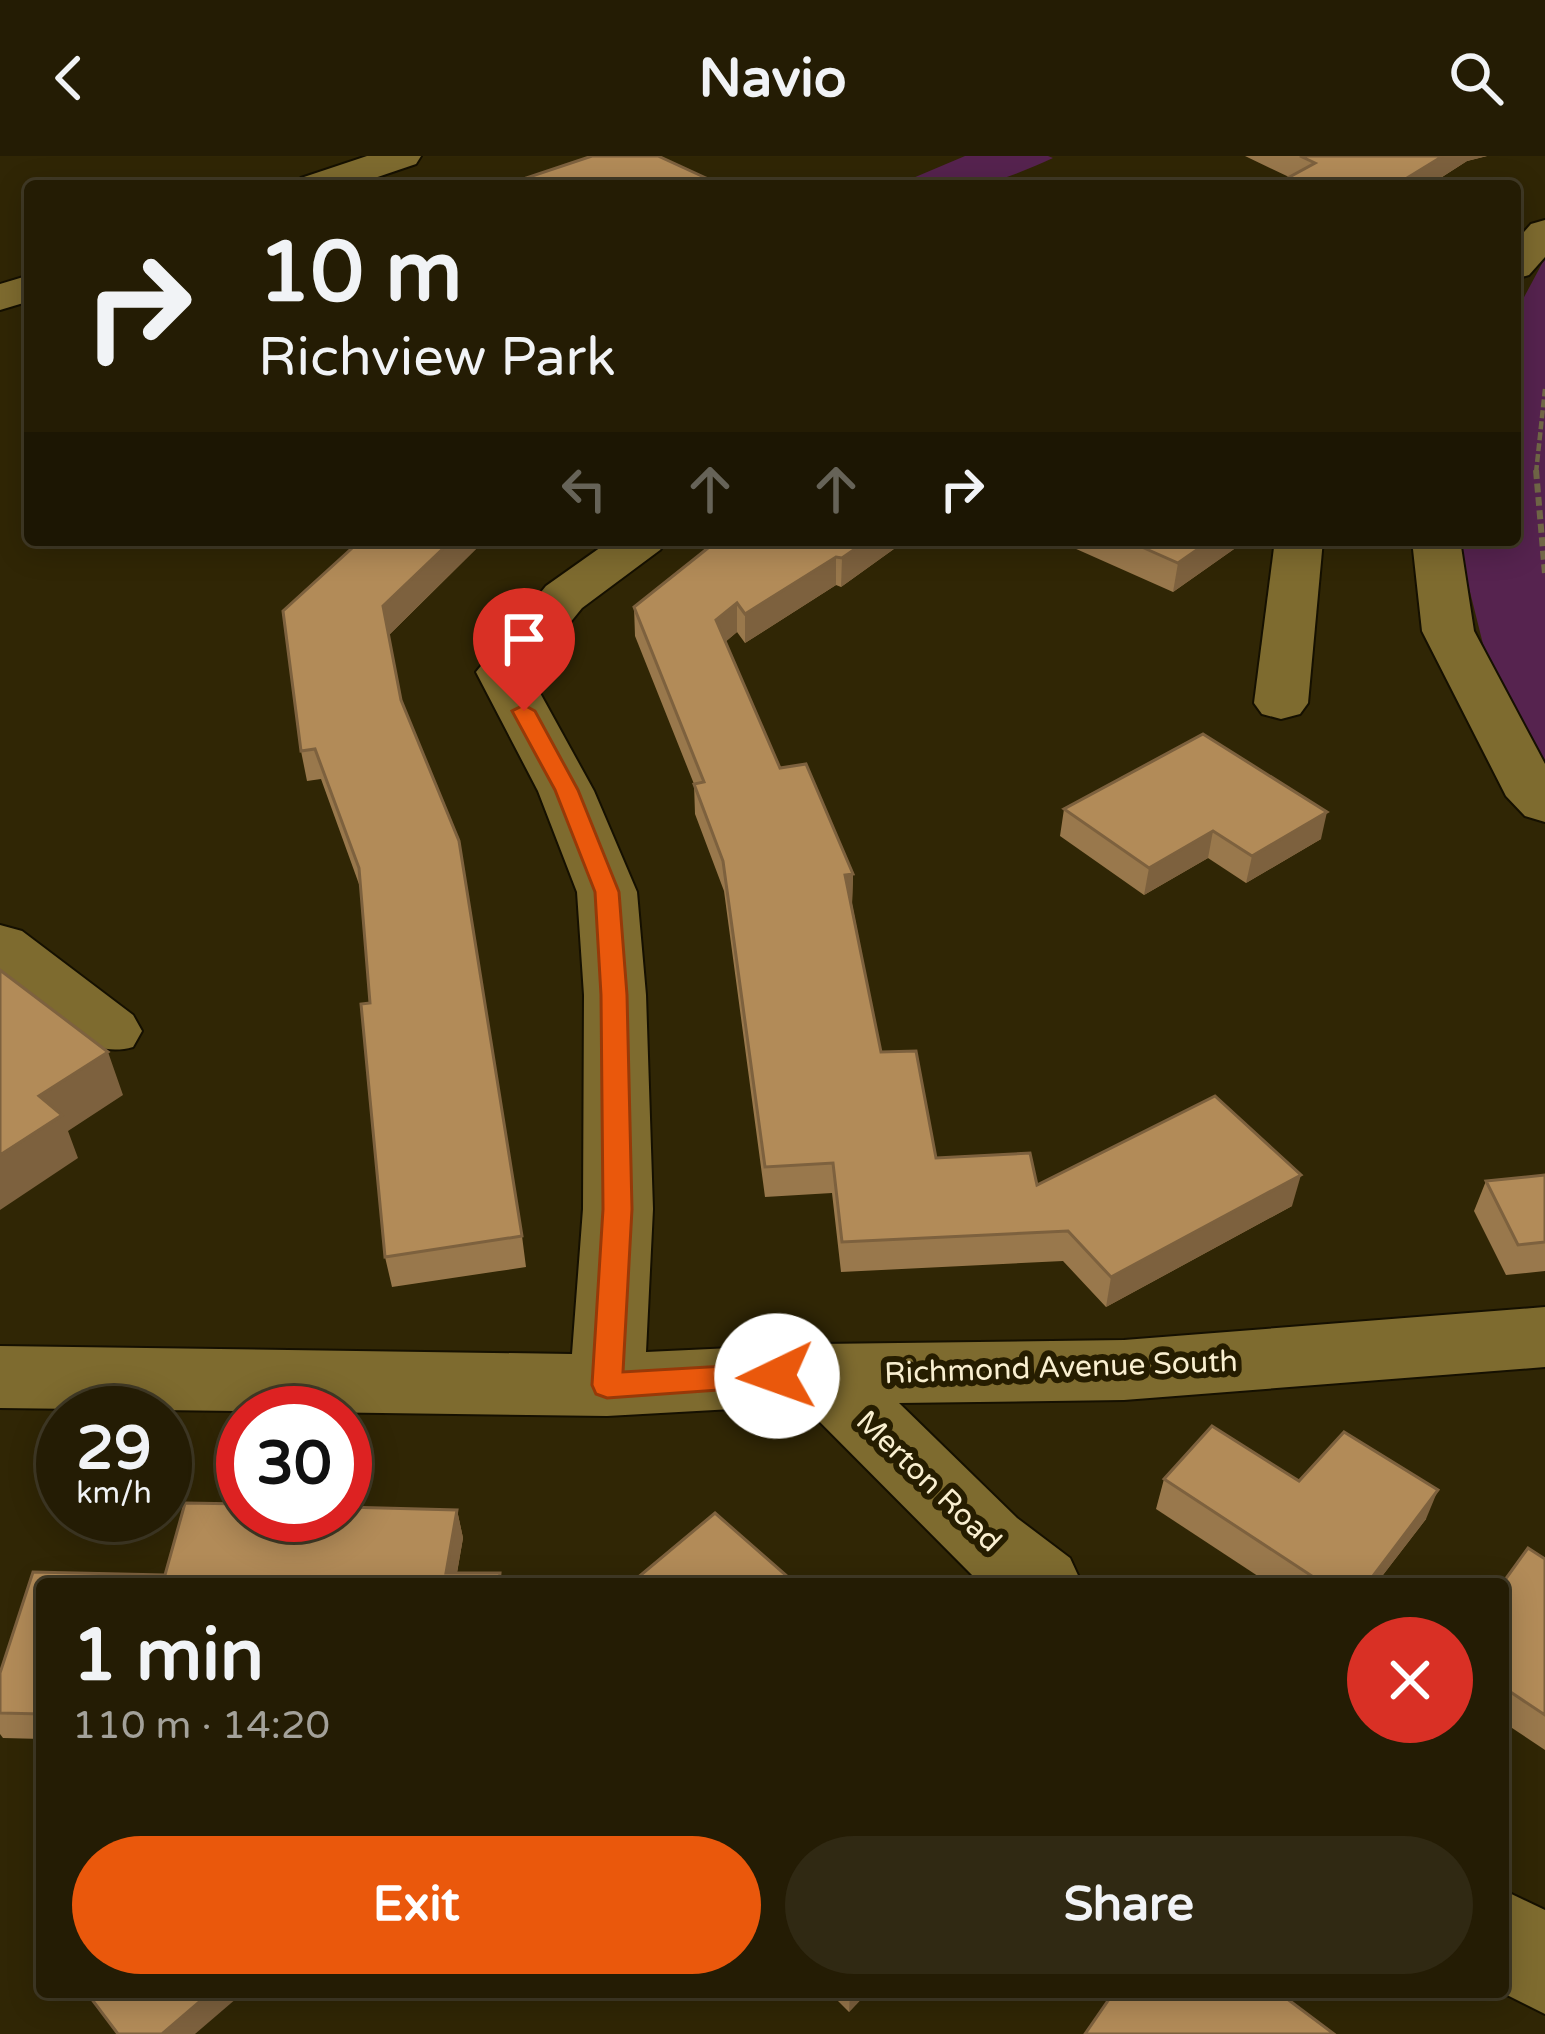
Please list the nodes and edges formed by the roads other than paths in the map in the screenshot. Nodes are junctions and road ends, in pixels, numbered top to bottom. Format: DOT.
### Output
graph roads {
  1 [pos="403,156"];
  2 [pos="332,180"];
  3 [pos="1545,232"];
  4 [pos="1521,260"];
  5 [pos="635,546"];
  6 [pos="1298,546"];
  7 [pos="1437,546"];
  8 [pos="1281,703"];
  9 [pos="1545,804"];
  10 [pos="0,945"];
  11 [pos="110,1031"];
  12 [pos="1545,1336"];
  13 [pos="820,1374"];
  14 [pos="0,1377"];
  15 [pos="607,1385"];
  16 [pos="1033,1578"];
  17 [pos="1509,1940"];
  18 [pos="1545,1967"];
  1 -- 2 [label="street"];
  3 -- 4 [label="street"];
  5 -- 15 [label="street"];
  6 -- 8 [label="street"];
  7 -- 9 [label="street"];
  10 -- 11 [label="street"];
  12 -- 13 [label="street, Richmond Avenue South"];
  13 -- 15 [label="street, Richmond Avenue South"];
  13 -- 16 [label="street, Merton Road"];
  14 -- 15 [label="street, Richmond Avenue South"];
  17 -- 18 [label="street"];
}
